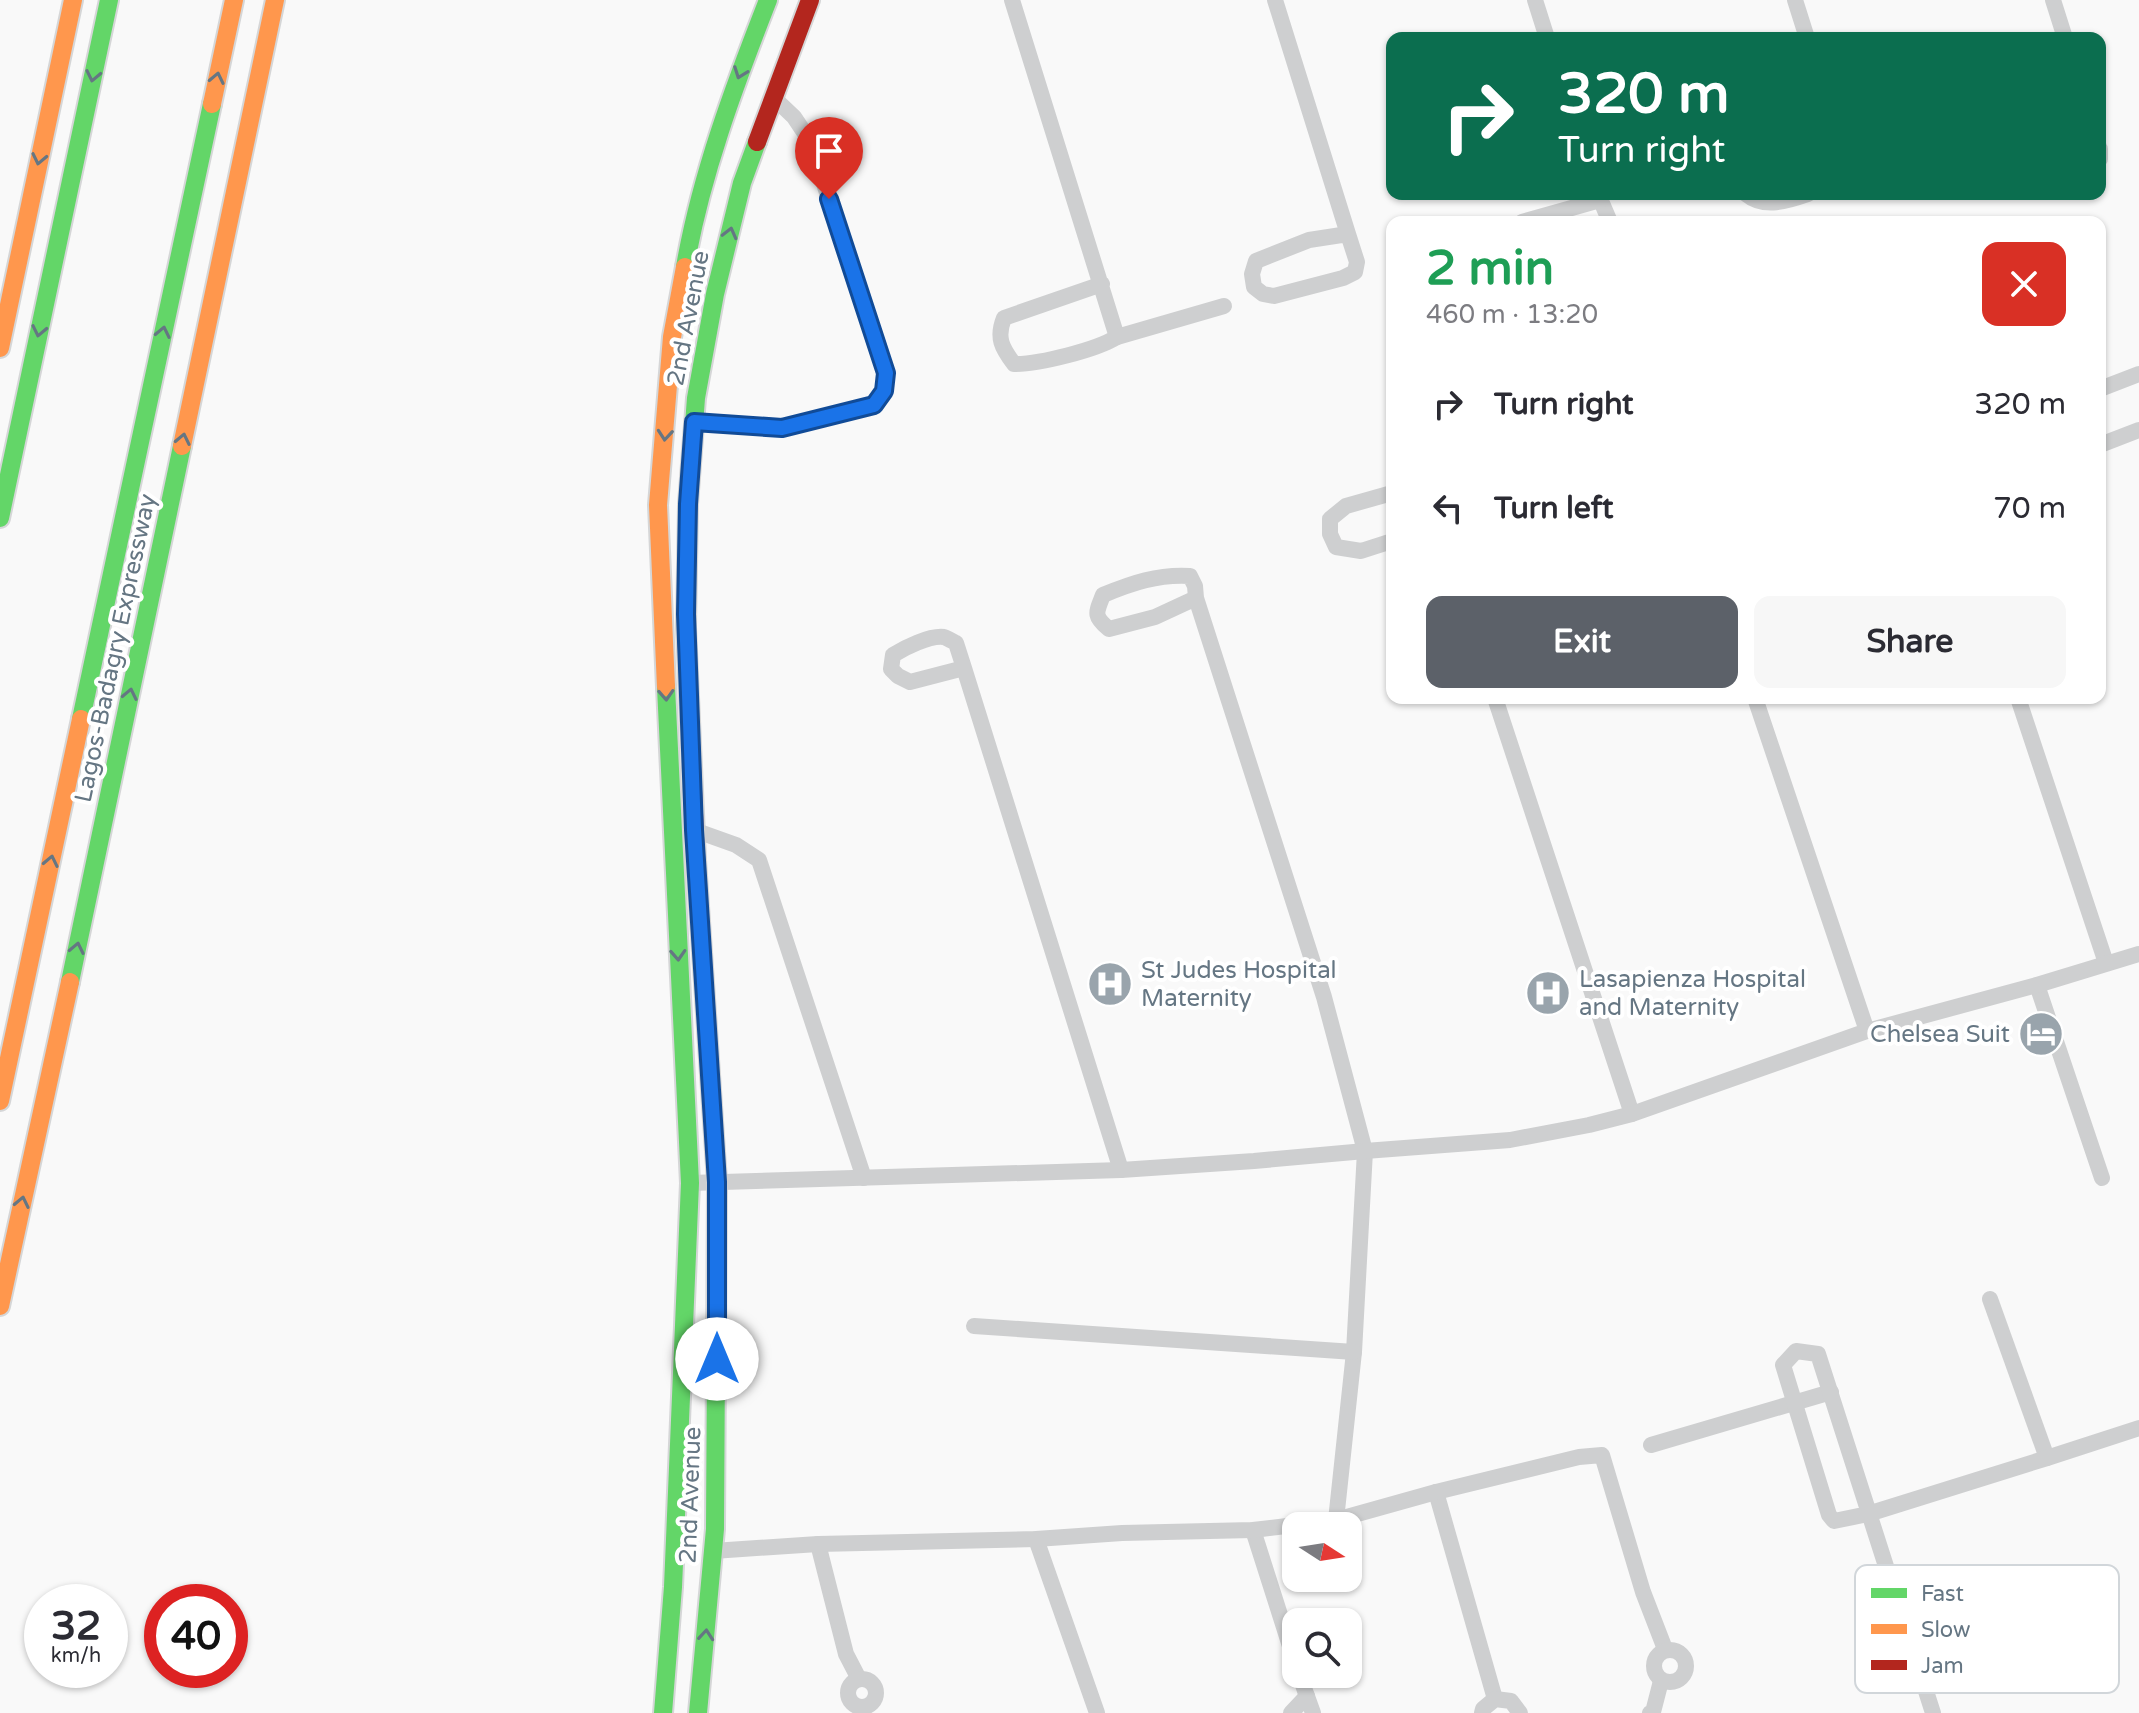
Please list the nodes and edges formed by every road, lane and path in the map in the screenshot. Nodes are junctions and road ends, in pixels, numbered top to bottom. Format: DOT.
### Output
graph roads {
  1 [pos="73,0"];
  2 [pos="109,0"];
  3 [pos="234,0"];
  4 [pos="275,0"];
  5 [pos="768,0"];
  6 [pos="810,0"];
  7 [pos="1012,0"];
  8 [pos="1275,0"];
  9 [pos="1535,0"];
  10 [pos="1795,0"];
  11 [pos="2053,0"];
  12 [pos="1545,32"];
  13 [pos="1805,32"];
  14 [pos="2063,32"];
  15 [pos="774,98"];
  16 [pos="1590,200"];
  17 [pos="1754,200"];
  18 [pos="1792,200"];
  19 [pos="1540,216"];
  20 [pos="1348,234"];
  21 [pos="1102,284"];
  22 [pos="1224,306"];
  23 [pos="1117,337"];
  24 [pos="0,348"];
  25 [pos="2139,374"];
  26 [pos="2106,387"];
  27 [pos="694,422"];
  28 [pos="2139,430"];
  29 [pos="2106,443"];
  30 [pos="1386,495"];
  31 [pos="0,518"];
  32 [pos="1386,543"];
  33 [pos="1196,598"];
  34 [pos="964,668"];
  35 [pos="1497,704"];
  36 [pos="1757,704"];
  37 [pos="2020,704"];
  38 [pos="694,830"];
  39 [pos="2139,954"];
  40 [pos="2106,963"];
  41 [pos="2037,985"];
  42 [pos="1867,1031"];
  43 [pos="0,1101"];
  44 [pos="1632,1114"];
  45 [pos="1365,1151"];
  46 [pos="1121,1170"];
  47 [pos="864,1178"];
  48 [pos="2102,1178"];
  49 [pos="717,1182"];
  50 [pos="690,1183"];
  51 [pos="1990,1299"];
  52 [pos="0,1306"];
  53 [pos="974,1326"];
  54 [pos="1354,1352"];
  55 [pos="1831,1392"];
  56 [pos="1795,1403"];
  57 [pos="2139,1428"];
  58 [pos="1651,1445"];
  59 [pos="2047,1458"];
  60 [pos="1436,1492"];
  61 [pos="1337,1512"];
  62 [pos="1362,1513"];
  63 [pos="1868,1514"];
  64 [pos="1282,1527"];
  65 [pos="1253,1530"];
  66 [pos="1036,1539"];
  67 [pos="818,1544"];
  68 [pos="713,1551"];
  69 [pos="1885,1565"];
  70 [pos="1282,1621"];
  71 [pos="1665,1649"];
  72 [pos="859,1679"];
  73 [pos="1661,1681"];
  74 [pos="1304,1688"];
  75 [pos="1926,1693"];
  76 [pos="1307,1696"];
  77 [pos="1495,1699"];
  78 [pos="663,1713"];
  79 [pos="698,1713"];
  80 [pos="1097,1713"];
  81 [pos="1291,1713"];
  82 [pos="1313,1713"];
  83 [pos="1482,1713"];
  84 [pos="1520,1713"];
  85 [pos="1650,1713"];
  86 [pos="1933,1713"];
  1 -- 24 [label="main road, one-way"];
  2 -- 31 [label="main road, one-way"];
  43 -- 3 [label="main road, Lagos-Badagry Expressway, one-way"];
  52 -- 4 [label="main road, Lagos-Badagry Expressway, one-way"];
  5 -- 50 [label="main road, 2nd Avenue, one-way"];
  6 -- 15 [label="main road, 2nd Avenue"];
  7 -- 21 [label="street"];
  8 -- 20 [label="street"];
  9 -- 12 [label="street"];
  10 -- 13 [label="street"];
  11 -- 14 [label="street"];
  27 -- 15 [label="main road, 2nd Avenue, one-way"];
  15 -- 27 [label="street"];
  16 -- 19 [label="street"];
  17 -- 18 [label="street"];
  20 -- 20 [label="street"];
  21 -- 23 [label="street"];
  21 -- 23 [label="street"];
  22 -- 23 [label="street"];
  25 -- 26 [label="street"];
  27 -- 38 [label="main road, 2nd Avenue"];
  28 -- 29 [label="street"];
  30 -- 32 [label="street"];
  33 -- 33 [label="street"];
  33 -- 45 [label="street"];
  34 -- 46 [label="street"];
  35 -- 44 [label="street"];
  36 -- 42 [label="street"];
  37 -- 40 [label="street"];
  38 -- 47 [label="street"];
  38 -- 49 [label="main road, 2nd Avenue"];
  39 -- 40 [label="street"];
  40 -- 41 [label="street"];
  41 -- 42 [label="street"];
  41 -- 48 [label="street"];
  42 -- 44 [label="street"];
  44 -- 45 [label="street"];
  45 -- 46 [label="street"];
  45 -- 54 [label="street"];
  46 -- 47 [label="street"];
  47 -- 49 [label="street"];
  49 -- 50 [label="street"];
  49 -- 68 [label="main road, 2nd Avenue"];
  50 -- 78 [label="main road, 2nd Avenue"];
  51 -- 59 [label="street"];
  53 -- 54 [label="street"];
  54 -- 61 [label="street"];
  55 -- 56 [label="street"];
  55 -- 56 [label="street"];
  55 -- 63 [label="street"];
  56 -- 58 [label="street"];
  56 -- 63 [label="street"];
  57 -- 59 [label="street"];
  59 -- 63 [label="street"];
  60 -- 62 [label="street"];
  60 -- 71 [label="street"];
  60 -- 77 [label="street"];
  63 -- 69 [label="street"];
  64 -- 65 [label="street"];
  65 -- 66 [label="street"];
  65 -- 70 [label="street"];
  66 -- 67 [label="street"];
  66 -- 80 [label="street"];
  67 -- 68 [label="street"];
  67 -- 72 [label="street"];
  79 -- 68 [label="main road, 2nd Avenue, one-way"];
  71 -- 73 [label="street"];
  71 -- 73 [label="street"];
  73 -- 85 [label="street"];
  74 -- 76 [label="street"];
  75 -- 86 [label="street"];
  76 -- 81 [label="street"];
  76 -- 82 [label="street"];
  77 -- 83 [label="street"];
  77 -- 84 [label="street"];
}
